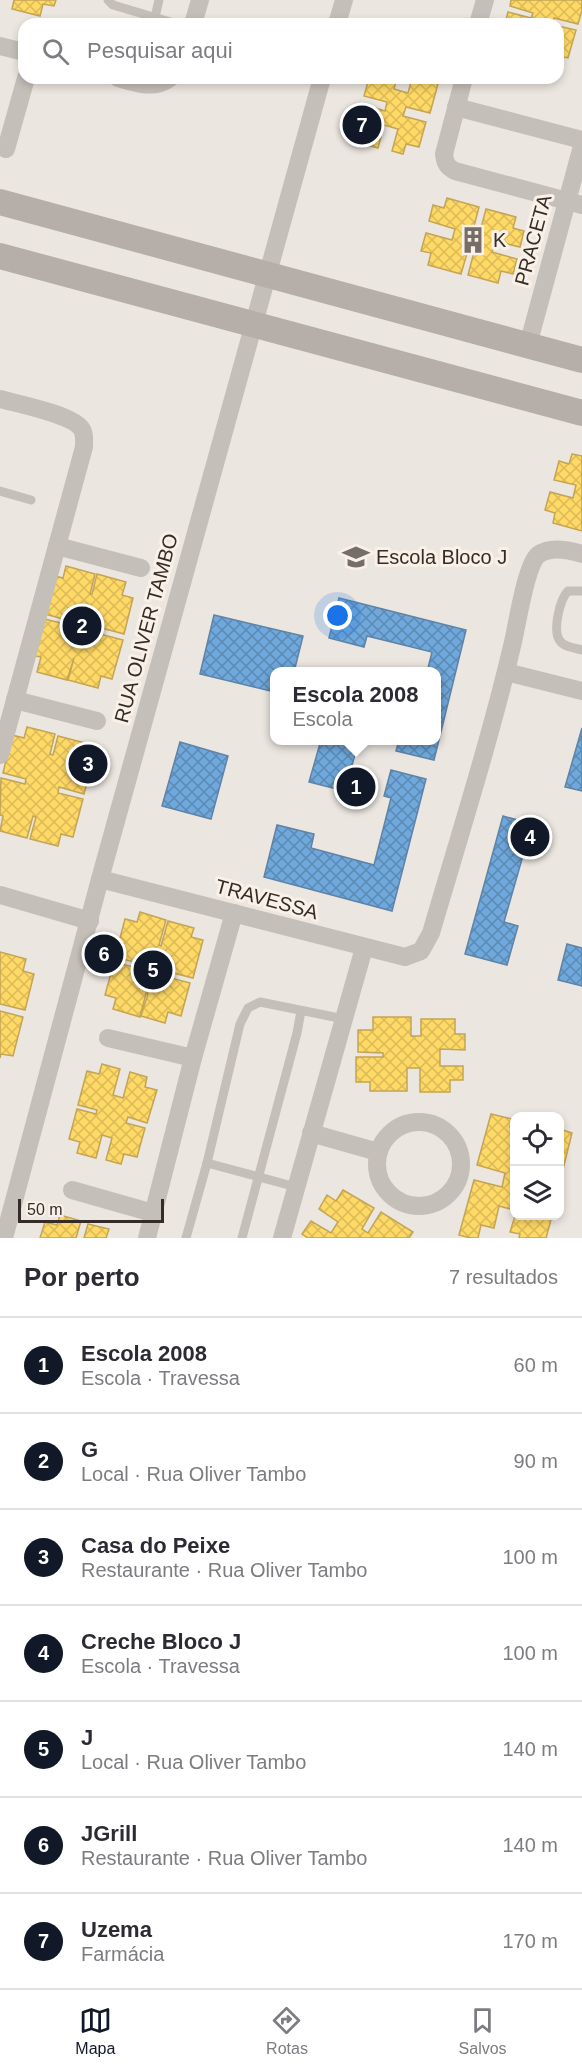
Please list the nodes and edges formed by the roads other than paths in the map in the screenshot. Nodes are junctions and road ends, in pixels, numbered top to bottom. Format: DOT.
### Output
graph roads {
  1 [pos="108,0"];
  2 [pos="159,0"];
  3 [pos="200,0"];
  4 [pos="344,0"];
  5 [pos="485,0"];
  6 [pos="155,17"];
  7 [pos="158,18"];
  8 [pos="195,18"];
  9 [pos="339,18"];
  10 [pos="480,18"];
  11 [pos="0,46"];
  12 [pos="18,50"];
  13 [pos="24,84"];
  14 [pos="139,84"];
  15 [pos="160,84"];
  16 [pos="320,84"];
  17 [pos="462,84"];
  18 [pos="456,107"];
  19 [pos="582,140"];
  20 [pos="582,146"];
  21 [pos="6,149"];
  22 [pos="0,202"];
  23 [pos="574,203"];
  24 [pos="0,256"];
  25 [pos="268,274"];
  26 [pos="254,323"];
  27 [pos="528,345"];
  28 [pos="582,360"];
  29 [pos="0,399"];
  30 [pos="582,413"];
  31 [pos="0,491"];
  32 [pos="30,500"];
  33 [pos="57,546"];
  34 [pos="582,554"];
  35 [pos="141,567"];
  36 [pos="582,591"];
  37 [pos="582,650"];
  38 [pos="506,672"];
  39 [pos="582,691"];
  40 [pos="15,700"];
  41 [pos="97,721"];
  42 [pos="0,755"];
  43 [pos="100,879"];
  44 [pos="0,895"];
  45 [pos="234,913"];
  46 [pos="90,921"];
  47 [pos="364,948"];
  48 [pos="301,1011"];
  49 [pos="344,1019"];
  50 [pos="108,1038"];
  51 [pos="194,1058"];
  52 [pos="310,1133"];
  53 [pos="378,1152"];
  54 [pos="207,1163"];
  55 [pos="259,1177"];
  56 [pos="296,1187"];
  57 [pos="72,1190"];
  58 [pos="153,1214"];
  59 [pos="4,1238"];
  60 [pos="147,1238"];
  61 [pos="186,1238"];
  62 [pos="242,1238"];
  63 [pos="282,1238"];
  1 -- 6 [label="lane"];
  2 -- 6 [label="lane"];
  3 -- 8 [label="street"];
  4 -- 9 [label="street"];
  5 -- 10 [label="street"];
  6 -- 7 [label="lane"];
  11 -- 12 [label="street"];
  13 -- 21 [label="street"];
  14 -- 15 [label="street"];
  16 -- 25 [label="street, RUA OLIVER TAMBO"];
  17 -- 18 [label="street"];
  18 -- 19 [label="street"];
  18 -- 23 [label="street"];
  20 -- 23 [label="street, PRACETA"];
  22 -- 25 [label="street"];
  23 -- 27 [label="street, PRACETA"];
  24 -- 26 [label="street"];
  25 -- 26 [label="street, RUA OLIVER TAMBO"];
  25 -- 27 [label="street"];
  26 -- 30 [label="street"];
  26 -- 43 [label="street, RUA OLIVER TAMBO"];
  27 -- 28 [label="street"];
  29 -- 33 [label="street"];
  31 -- 32 [label="lane"];
  33 -- 35 [label="street"];
  33 -- 40 [label="street"];
  34 -- 38 [label="street"];
  36 -- 37 [label="lane"];
  38 -- 39 [label="street"];
  38 -- 47 [label="street, TRAVESSA"];
  40 -- 41 [label="street"];
  40 -- 42 [label="street"];
  43 -- 45 [label="street, TRAVESSA"];
  43 -- 46 [label="street, RUA OLIVER TAMBO"];
  44 -- 46 [label="street"];
  45 -- 47 [label="street, TRAVESSA"];
  45 -- 51 [label="street"];
  46 -- 59 [label="street, RUA OLIVER TAMBO"];
  47 -- 49 [label="street"];
  48 -- 49 [label="lane"];
  48 -- 54 [label="lane"];
  48 -- 55 [label="lane"];
  49 -- 52 [label="street"];
  50 -- 51 [label="street"];
  51 -- 58 [label="street"];
  52 -- 53 [label="street"];
  52 -- 56 [label="street"];
  53 -- 53 [label="street"];
  54 -- 55 [label="lane"];
  54 -- 61 [label="lane"];
  55 -- 56 [label="lane"];
  55 -- 62 [label="lane"];
  56 -- 63 [label="street"];
  57 -- 58 [label="street"];
  58 -- 60 [label="street"];
}
